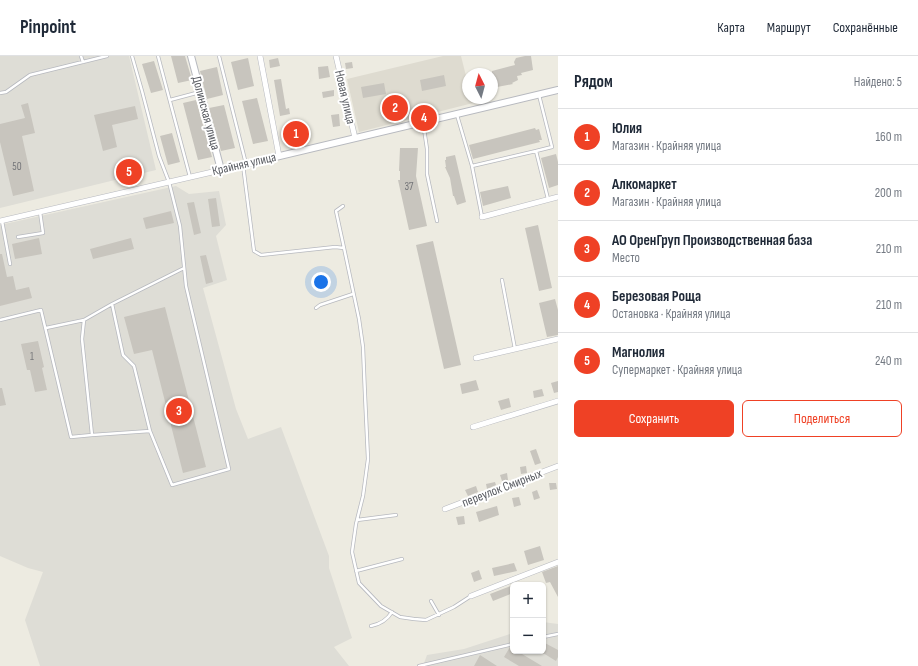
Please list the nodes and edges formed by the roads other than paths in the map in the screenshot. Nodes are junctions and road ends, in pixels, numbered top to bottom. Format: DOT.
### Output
graph roads {
  1 [pos="81,56"];
  2 [pos="106,56"];
  3 [pos="132,56"];
  4 [pos="158,56"];
  5 [pos="191,56"];
  6 [pos="219,56"];
  7 [pos="260,56"];
  8 [pos="336,56"];
  9 [pos="83,62"];
  10 [pos="558,90"];
  11 [pos="200,92"];
  12 [pos="0,93"];
  13 [pos="538,94"];
  14 [pos="170,100"];
  15 [pos="456,113"];
  16 [pos="423,122"];
  17 [pos="355,138"];
  18 [pos="536,151"];
  19 [pos="279,156"];
  20 [pos="245,164"];
  21 [pos="472,166"];
  22 [pos="221,170"];
  23 [pos="190,177"];
  24 [pos="169,182"];
  25 [pos="558,197"];
  26 [pos="548,199"];
  27 [pos="343,206"];
  28 [pos="40,212"];
  29 [pos="482,217"];
  30 [pos="1,221"];
  31 [pos="437,221"];
  32 [pos="18,237"];
  33 [pos="344,248"];
  34 [pos="10,264"];
  35 [pos="184,268"];
  36 [pos="502,280"];
  37 [pos="353,294"];
  38 [pos="112,304"];
  39 [pos="316,308"];
  40 [pos="0,320"];
  41 [pos="84,320"];
  42 [pos="46,328"];
  43 [pos="558,339"];
  44 [pos="515,349"];
  45 [pos="476,358"];
  46 [pos="558,401"];
  47 [pos="473,427"];
  48 [pos="150,431"];
  49 [pos="92,435"];
  50 [pos="558,466"];
  51 [pos="445,509"];
  52 [pos="396,515"];
  53 [pos="357,520"];
  54 [pos="402,559"];
  55 [pos="558,562"];
  56 [pos="356,571"];
  57 [pos="471,596"];
  58 [pos="431,601"];
  59 [pos="392,612"];
  60 [pos="439,614"];
  61 [pos="371,626"];
  62 [pos="558,634"];
  63 [pos="546,636"];
  64 [pos="510,645"];
  65 [pos="420,666"];
  1 -- 9 [label="lane"];
  2 -- 9 [label="lane"];
  3 -- 24 [label="lane"];
  4 -- 14 [label="lane"];
  5 -- 11 [label="street, Долинская улица"];
  6 -- 20 [label="lane"];
  7 -- 19 [label="street"];
  8 -- 17 [label="street, Новая улица"];
  9 -- 12 [label="lane"];
  10 -- 13 [label="street, Крайняя улица"];
  11 -- 14 [label="lane"];
  11 -- 22 [label="street, Долинская улица"];
  13 -- 15 [label="street, Крайняя улица"];
  13 -- 18 [label="lane"];
  14 -- 23 [label="lane"];
  15 -- 16 [label="street, Крайняя улица"];
  15 -- 21 [label="lane"];
  16 -- 17 [label="street, Крайняя улица"];
  16 -- 31 [label="lane"];
  17 -- 19 [label="street, Крайняя улица"];
  18 -- 21 [label="lane"];
  18 -- 26 [label="lane"];
  19 -- 20 [label="street, Крайняя улица"];
  20 -- 22 [label="street, Крайняя улица"];
  20 -- 33 [label="lane"];
  21 -- 29 [label="lane"];
  22 -- 23 [label="street, Крайняя улица"];
  23 -- 24 [label="street, Крайняя улица"];
  24 -- 28 [label="street, Крайняя улица"];
  24 -- 35 [label="lane"];
  25 -- 26 [label="street"];
  26 -- 29 [label="street"];
  27 -- 33 [label="lane"];
  28 -- 30 [label="street, Крайняя улица"];
  28 -- 32 [label="lane"];
  30 -- 34 [label="lane"];
  33 -- 37 [label="lane"];
  35 -- 38 [label="lane"];
  35 -- 48 [label="lane"];
  36 -- 44 [label="lane"];
  37 -- 39 [label="lane"];
  37 -- 53 [label="lane"];
  38 -- 41 [label="lane"];
  38 -- 48 [label="lane"];
  40 -- 42 [label="lane"];
  41 -- 42 [label="lane"];
  41 -- 49 [label="lane"];
  42 -- 49 [label="lane"];
  43 -- 44 [label="street"];
  44 -- 45 [label="street"];
  46 -- 47 [label="street"];
  48 -- 49 [label="lane"];
  50 -- 51 [label="street, переулок Смирных"];
  52 -- 53 [label="lane"];
  53 -- 56 [label="lane"];
  54 -- 56 [label="lane"];
  55 -- 57 [label="street"];
  56 -- 59 [label="lane"];
  57 -- 60 [label="lane"];
  58 -- 60 [label="lane"];
  59 -- 60 [label="lane"];
  59 -- 61 [label="lane"];
  62 -- 63 [label="lane"];
  64 -- 65 [label="lane"];
}
